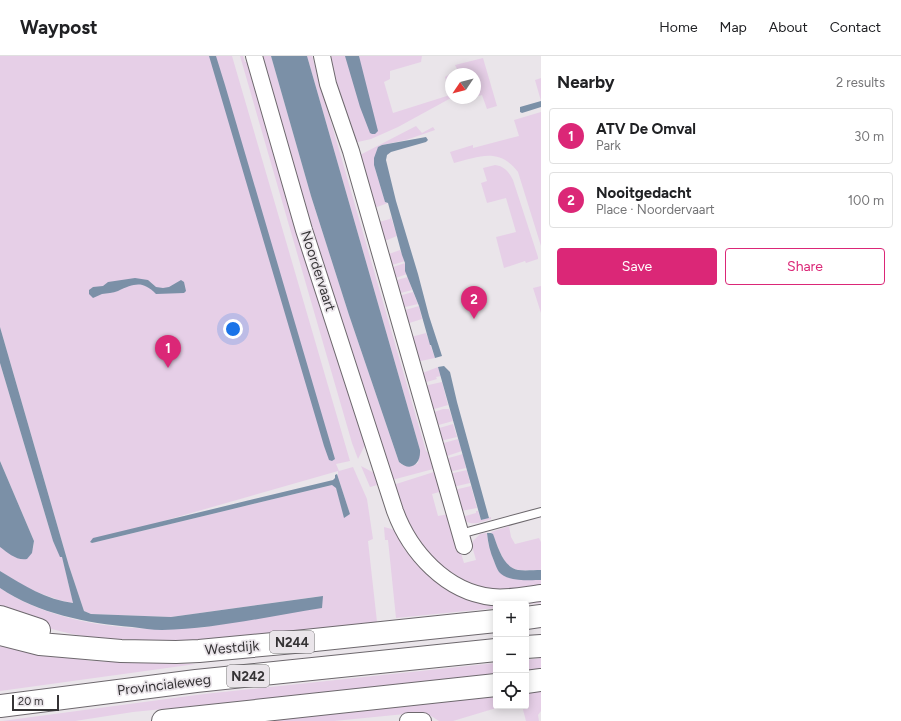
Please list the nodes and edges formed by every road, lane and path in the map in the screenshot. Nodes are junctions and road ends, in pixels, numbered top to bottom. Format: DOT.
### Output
graph roads {
  1 [pos="254,56"];
  2 [pos="322,56"];
  3 [pos="541,512"];
  4 [pos="462,540"];
  5 [pos="541,593"];
  6 [pos="541,616"];
  7 [pos="0,617"];
  8 [pos="529,618"];
  9 [pos="493,621"];
  10 [pos="0,634"];
  11 [pos="541,646"];
  12 [pos="87,647"];
  13 [pos="529,647"];
  14 [pos="493,650"];
  15 [pos="541,680"];
  16 [pos="529,682"];
  17 [pos="493,685"];
  18 [pos="0,706"];
  19 [pos="163,721"];
  20 [pos="408,721"];
  21 [pos="423,721"];
  1 -- 5 [label="street, Noordervaart"];
  2 -- 4 [label="street"];
  3 -- 4 [label="lane"];
  6 -- 8 [label="main road"];
  7 -- 12 [label="main road, Westdijk / N244"];
  9 -- 12 [label="main road, Westdijk / N244"];
  10 -- 12 [label="main road, Westdijk / N244"];
  11 -- 13 [label="main road"];
  14 -- 18 [label="main road, Provincialeweg / N242"];
  15 -- 16 [label="main road"];
  17 -- 19 [label="main road"];
  20 -- 21 [label="street"];
}
